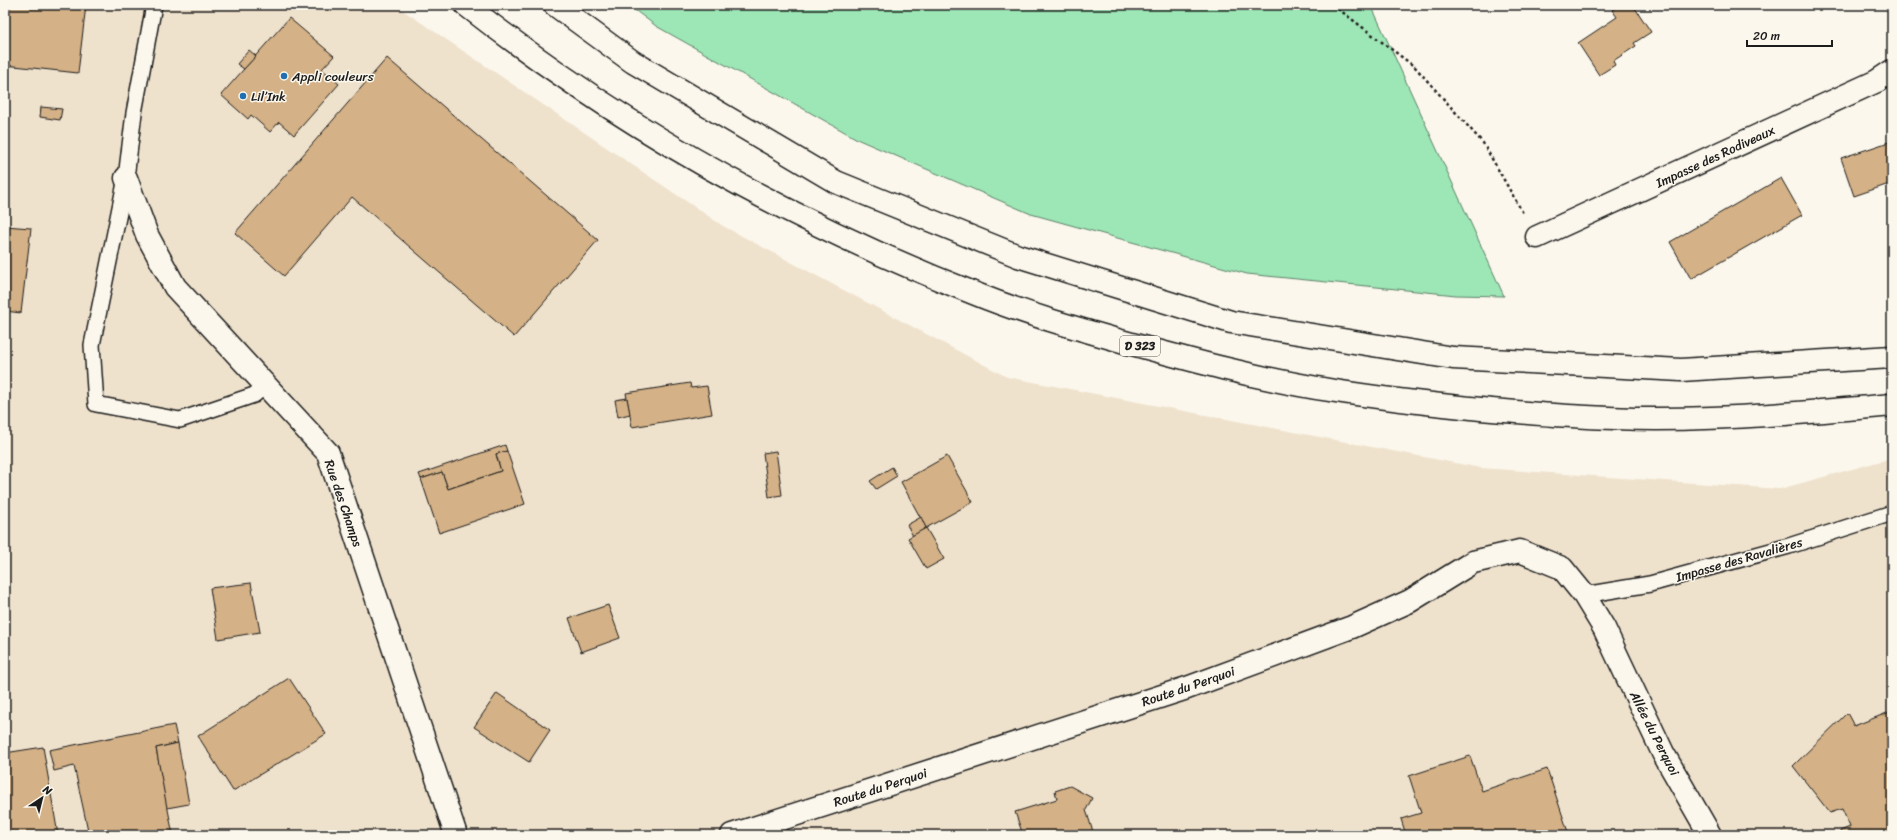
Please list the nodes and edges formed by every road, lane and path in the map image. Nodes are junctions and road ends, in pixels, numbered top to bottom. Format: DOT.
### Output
graph roads {
  1 [pos="154,5"];
  2 [pos="466,5"];
  3 [pos="555,5"];
  4 [pos="1333,5"];
  5 [pos="1892,71"];
  6 [pos="126,178"];
  7 [pos="1537,237"];
  8 [pos="1892,357"];
  9 [pos="266,386"];
  10 [pos="1892,405"];
  11 [pos="1892,513"];
  12 [pos="1584,595"];
  13 [pos="1604,628"];
  14 [pos="456,835"];
  15 [pos="732,835"];
  16 [pos="1710,835"];
  1 -- 6 [label="lane"];
  2 -- 10 [label="main road, D 323"];
  3 -- 8 [label="main road"];
  4 -- 7 [label="path"];
  5 -- 7 [label="main road, Impasse des Rodiveaux"];
  6 -- 9 [label="main road, Rue des Champs"];
  6 -- 9 [label="lane"];
  9 -- 14 [label="main road, Rue des Champs"];
  11 -- 12 [label="lane, Impasse des Ravalières"];
  12 -- 13 [label="main road, Route du Perquoi"];
  12 -- 15 [label="main road, Route du Perquoi"];
  13 -- 16 [label="main road, Allée du Perquoi"];
}
